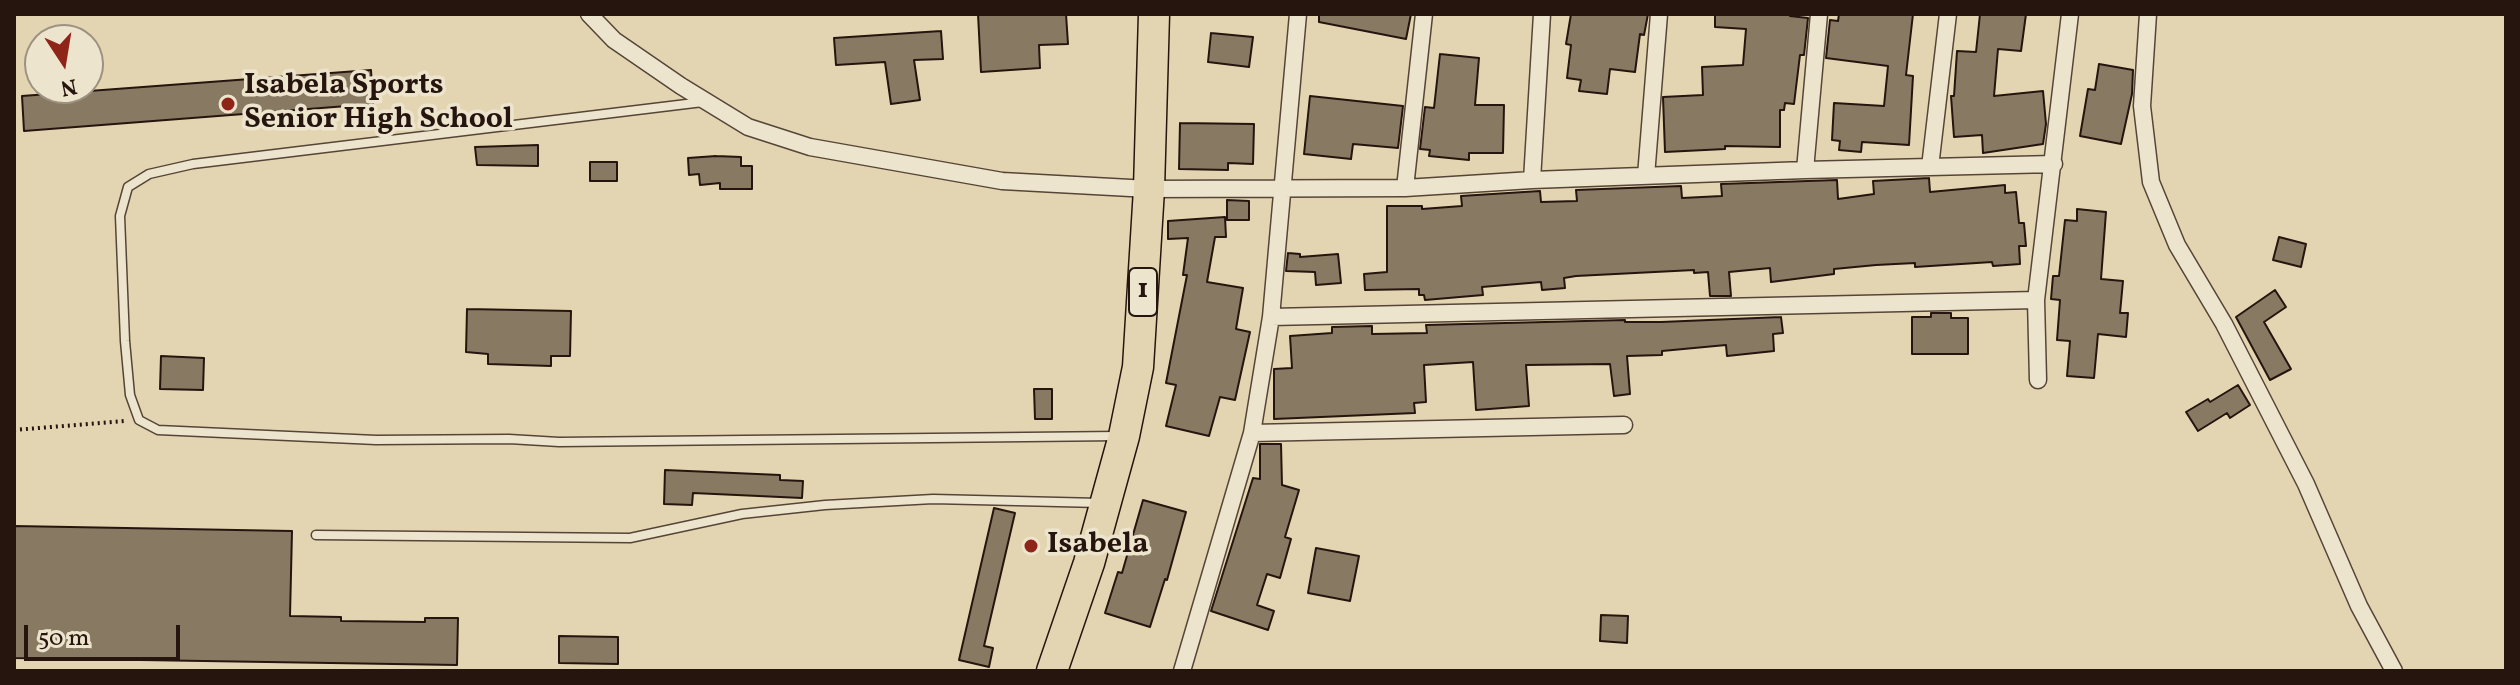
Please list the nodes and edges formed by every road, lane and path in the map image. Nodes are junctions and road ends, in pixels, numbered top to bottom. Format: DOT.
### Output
graph roads {
  1 [pos="589,14"];
  2 [pos="1154,14"];
  3 [pos="1298,14"];
  4 [pos="1424,14"];
  5 [pos="1542,14"];
  6 [pos="1659,14"];
  7 [pos="1819,14"];
  8 [pos="1948,14"];
  9 [pos="2070,14"];
  10 [pos="2148,14"];
  11 [pos="707,101"];
  12 [pos="2054,164"];
  13 [pos="1930,167"];
  14 [pos="1805,170"];
  15 [pos="1646,176"];
  16 [pos="1532,180"];
  17 [pos="1405,188"];
  18 [pos="1149,189"];
  19 [pos="1282,190"];
  20 [pos="2036,300"];
  21 [pos="1271,317"];
  22 [pos="2038,380"];
  23 [pos="139,420"];
  24 [pos="1624,425"];
  25 [pos="14,430"];
  26 [pos="1252,433"];
  27 [pos="1124,436"];
  28 [pos="1105,503"];
  29 [pos="316,535"];
  30 [pos="1052,671"];
  31 [pos="1182,671"];
  32 [pos="2394,671"];
  1 -- 11 [label="street"];
  2 -- 18 [label="highway, 1"];
  3 -- 19 [label="street"];
  4 -- 17 [label="street"];
  5 -- 16 [label="street"];
  6 -- 15 [label="street"];
  7 -- 14 [label="street"];
  8 -- 13 [label="street"];
  9 -- 12 [label="street"];
  10 -- 32 [label="street"];
  11 -- 18 [label="street"];
  11 -- 23 [label="lane"];
  12 -- 13 [label="street"];
  12 -- 20 [label="street"];
  13 -- 14 [label="street"];
  14 -- 15 [label="street"];
  15 -- 16 [label="street"];
  16 -- 17 [label="street"];
  17 -- 19 [label="street"];
  18 -- 19 [label="street"];
  18 -- 27 [label="highway, 1"];
  19 -- 21 [label="street"];
  20 -- 21 [label="street"];
  20 -- 22 [label="street"];
  21 -- 26 [label="street"];
  23 -- 25 [label="path"];
  23 -- 27 [label="lane"];
  24 -- 26 [label="street"];
  26 -- 31 [label="street"];
  27 -- 28 [label="highway, 1"];
  28 -- 29 [label="lane"];
  28 -- 30 [label="highway, 1"];
}
